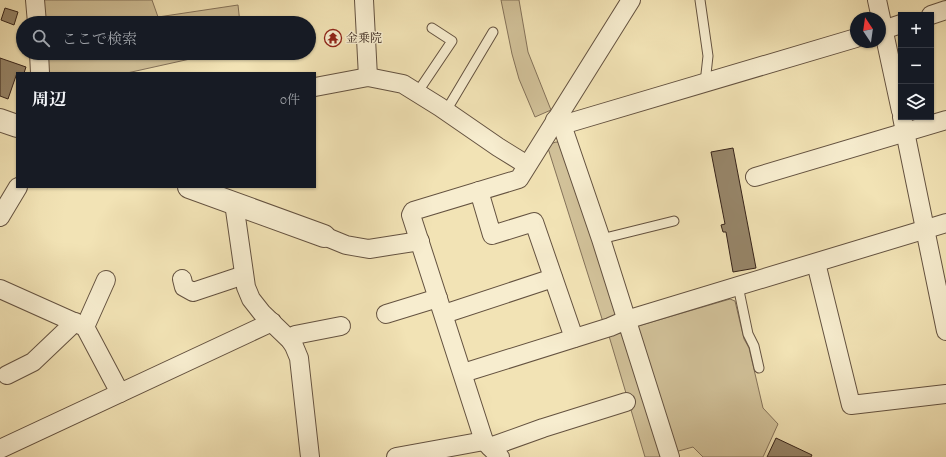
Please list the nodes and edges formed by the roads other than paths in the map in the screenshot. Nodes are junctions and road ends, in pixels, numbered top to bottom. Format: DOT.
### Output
graph roads {
  1 [pos="35,0"];
  2 [pos="364,0"];
  3 [pos="631,0"];
  4 [pos="700,0"];
  5 [pos="878,0"];
  6 [pos="946,10"];
  7 [pos="880,12"];
  8 [pos="934,14"];
  9 [pos="36,16"];
  10 [pos="898,25"];
  11 [pos="432,28"];
  12 [pos="886,29"];
  13 [pos="492,32"];
  14 [pos="850,40"];
  15 [pos="886,47"];
  16 [pos="39,60"];
  17 [pos="40,72"];
  18 [pos="368,77"];
  19 [pos="705,83"];
  20 [pos="316,87"];
  21 [pos="418,93"];
  22 [pos="898,98"];
  23 [pos="446,111"];
  24 [pos="0,120"];
  25 [pos="946,120"];
  26 [pos="557,123"];
  27 [pos="904,125"];
  28 [pos="16,126"];
  29 [pos="527,164"];
  30 [pos="755,177"];
  31 [pos="17,188"];
  32 [pos="193,188"];
  33 [pos="479,191"];
  34 [pos="234,203"];
  35 [pos="0,216"];
  36 [pos="674,221"];
  37 [pos="946,223"];
  38 [pos="925,230"];
  39 [pos="324,236"];
  40 [pos="601,239"];
  41 [pos="420,241"];
  42 [pos="816,263"];
  43 [pos="244,275"];
  44 [pos="553,278"];
  45 [pos="182,279"];
  46 [pos="106,280"];
  47 [pos="738,286"];
  48 [pos="0,289"];
  49 [pos="441,306"];
  50 [pos="386,314"];
  51 [pos="626,320"];
  52 [pos="272,322"];
  53 [pos="80,325"];
  54 [pos="341,326"];
  55 [pos="946,331"];
  56 [pos="574,338"];
  57 [pos="290,340"];
  58 [pos="759,368"];
  59 [pos="463,373"];
  60 [pos="7,375"];
  61 [pos="120,393"];
  62 [pos="946,394"];
  63 [pos="626,402"];
  64 [pos="491,448"];
  65 [pos="0,449"];
  66 [pos="448,453"];
  67 [pos="310,457"];
  68 [pos="396,457"];
  69 [pos="670,457"];
  1 -- 9 [label="street"];
  2 -- 18 [label="street"];
  3 -- 26 [label="street"];
  4 -- 19 [label="lane"];
  5 -- 7 [label="street"];
  6 -- 8 [label="street"];
  10 -- 12 [label="street"];
  11 -- 21 [label="lane"];
  13 -- 23 [label="lane"];
  14 -- 19 [label="street"];
  15 -- 22 [label="street"];
  16 -- 17 [label="street"];
  18 -- 20 [label="street"];
  18 -- 21 [label="street"];
  19 -- 26 [label="street"];
  21 -- 23 [label="street"];
  23 -- 29 [label="street"];
  24 -- 28 [label="street"];
  25 -- 27 [label="street"];
  26 -- 29 [label="street"];
  26 -- 40 [label="street"];
  27 -- 30 [label="street"];
  27 -- 38 [label="street"];
  29 -- 33 [label="street"];
  31 -- 35 [label="street"];
  32 -- 34 [label="street"];
  33 -- 41 [label="street"];
  33 -- 44 [label="street"];
  34 -- 39 [label="street"];
  34 -- 43 [label="street"];
  36 -- 40 [label="lane"];
  37 -- 38 [label="street"];
  38 -- 42 [label="street"];
  38 -- 55 [label="street"];
  39 -- 41 [label="street"];
  40 -- 51 [label="street"];
  41 -- 49 [label="street"];
  42 -- 47 [label="street"];
  42 -- 62 [label="street"];
  43 -- 45 [label="street"];
  43 -- 52 [label="street"];
  44 -- 49 [label="street"];
  44 -- 56 [label="street"];
  46 -- 53 [label="street"];
  47 -- 51 [label="street"];
  47 -- 58 [label="lane"];
  48 -- 53 [label="street"];
  49 -- 50 [label="street"];
  49 -- 59 [label="street"];
  51 -- 56 [label="street"];
  51 -- 69 [label="street"];
  52 -- 57 [label="street"];
  52 -- 61 [label="street"];
  53 -- 60 [label="street"];
  53 -- 61 [label="street"];
  54 -- 57 [label="street"];
  56 -- 59 [label="street"];
  57 -- 67 [label="street"];
  59 -- 64 [label="street"];
  61 -- 65 [label="street"];
  63 -- 64 [label="street"];
  64 -- 66 [label="street"];
  66 -- 68 [label="street"];
}
